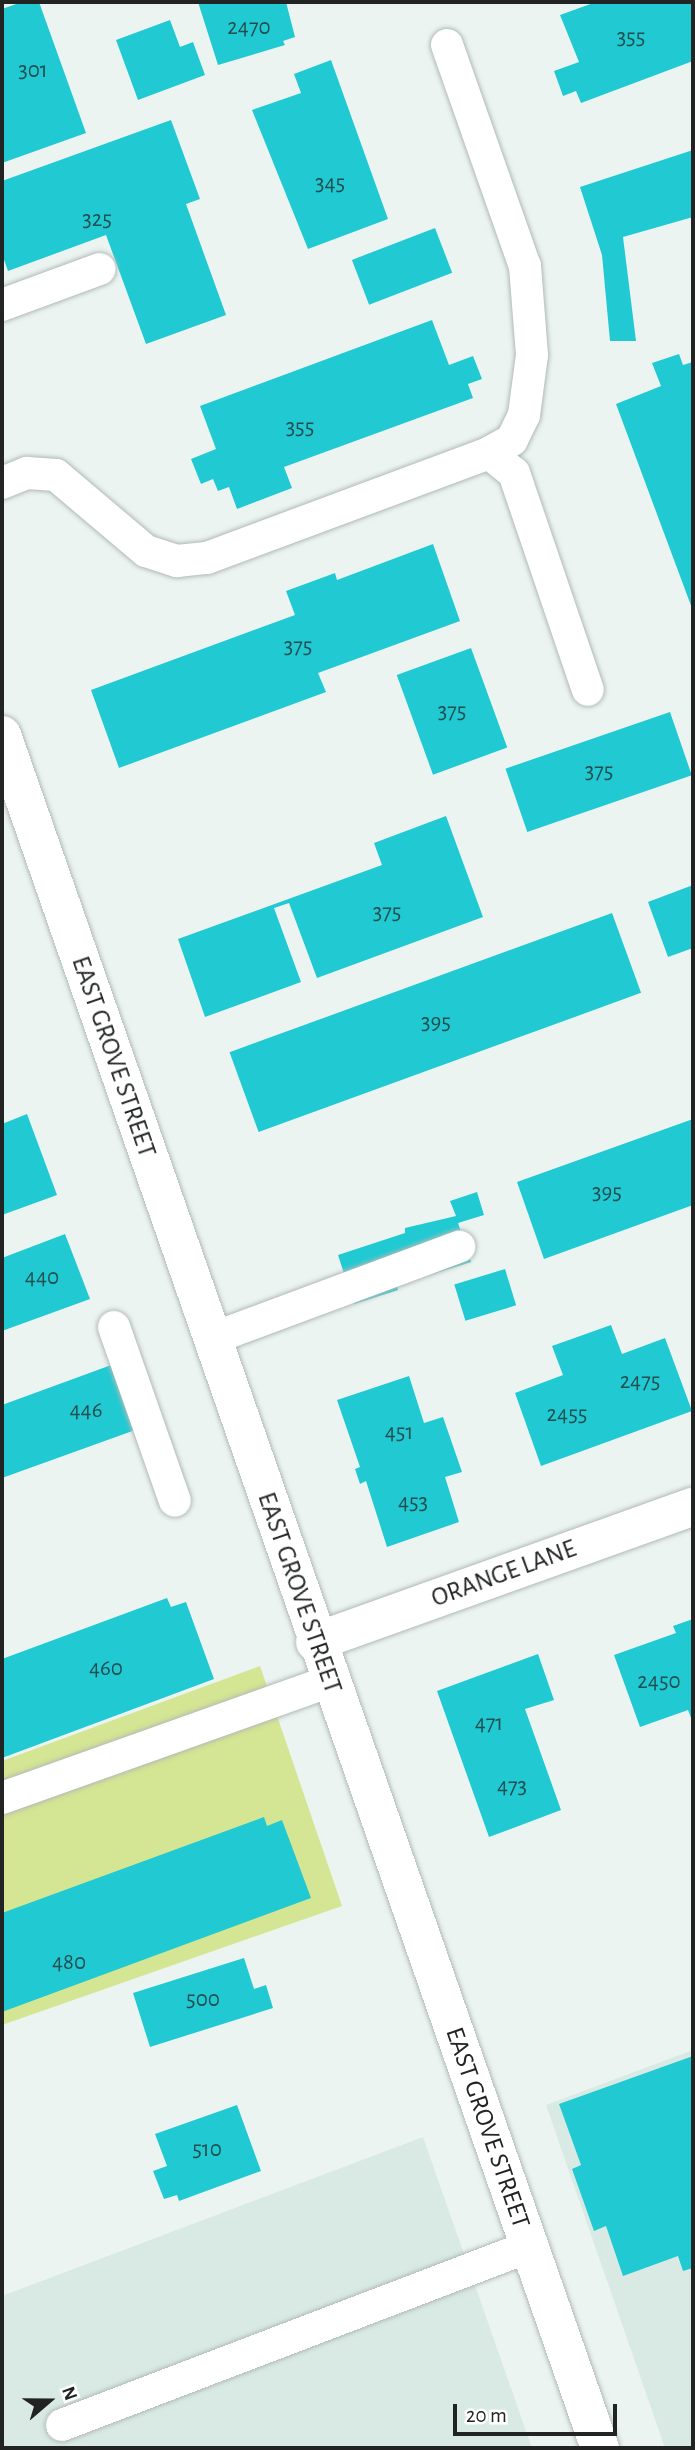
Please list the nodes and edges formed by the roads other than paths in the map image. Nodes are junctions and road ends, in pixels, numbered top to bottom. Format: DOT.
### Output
graph roads {
  1 [pos="447,45"];
  2 [pos="100,269"];
  3 [pos="2,305"];
  4 [pos="489,453"];
  5 [pos="2,483"];
  6 [pos="588,690"];
  7 [pos="2,735"];
  8 [pos="459,1247"];
  9 [pos="114,1327"];
  10 [pos="211,1339"];
  11 [pos="175,1501"];
  12 [pos="693,1507"];
  13 [pos="315,1642"];
  14 [pos="330,1681"];
  15 [pos="2,1798"];
  16 [pos="528,2246"];
  17 [pos="62,2425"];
  18 [pos="600,2448"];
  1 -- 4 [label="lane"];
  2 -- 3 [label="lane"];
  4 -- 5 [label="lane"];
  4 -- 6 [label="lane"];
  7 -- 10 [label="street, EAST GROVE STREET"];
  8 -- 10 [label="lane"];
  9 -- 11 [label="lane"];
  10 -- 13 [label="street, EAST GROVE STREET"];
  12 -- 13 [label="street, ORANGE LANE"];
  13 -- 14 [label="street, EAST GROVE STREET"];
  14 -- 15 [label="lane"];
  14 -- 16 [label="street, EAST GROVE STREET"];
  16 -- 17 [label="lane"];
  16 -- 18 [label="street, EAST GROVE STREET"];
}
